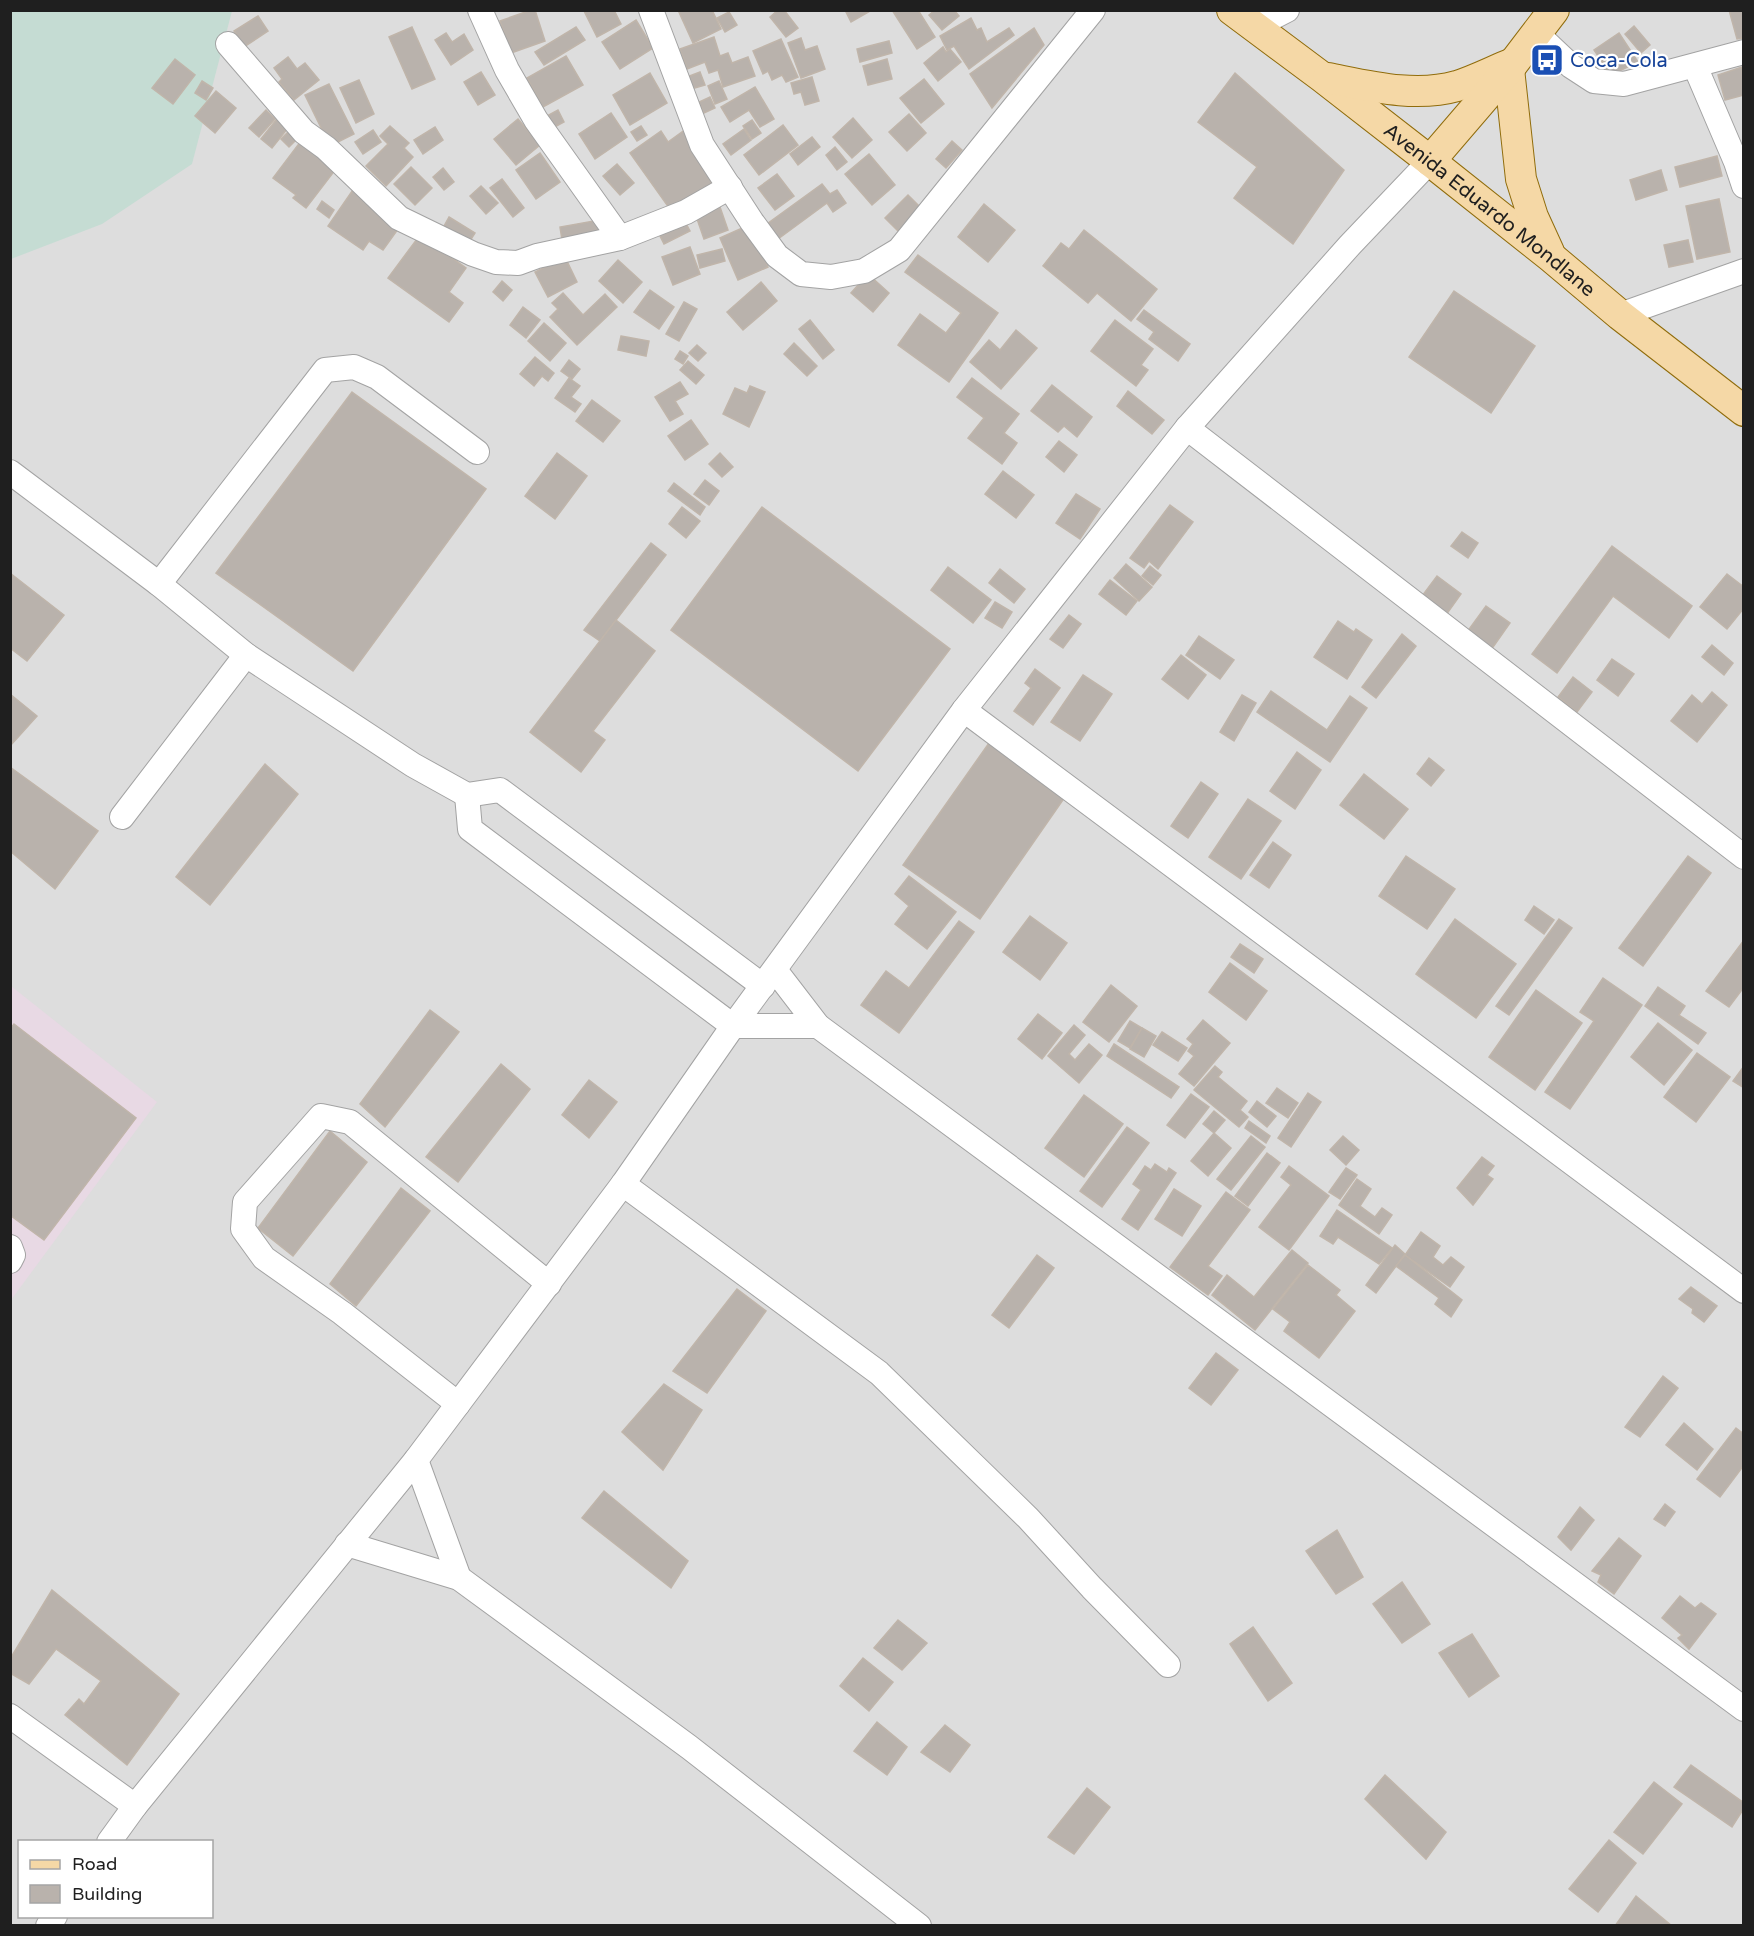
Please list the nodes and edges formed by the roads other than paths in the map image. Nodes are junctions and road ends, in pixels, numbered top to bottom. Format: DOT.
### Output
graph roads {
  1 [pos="480,10"];
  2 [pos="651,10"];
  3 [pos="1094,10"];
  4 [pos="1287,10"];
  5 [pos="1243,19"];
  6 [pos="1545,22"];
  7 [pos="228,44"];
  8 [pos="1743,52"];
  9 [pos="1511,66"];
  10 [pos="1695,66"];
  11 [pos="1322,77"];
  12 [pos="1430,161"];
  13 [pos="1743,186"];
  14 [pos="730,187"];
  15 [pos="620,238"];
  16 [pos="1551,257"];
  17 [pos="1743,271"];
  18 [pos="1620,315"];
  19 [pos="1743,411"];
  20 [pos="1187,428"];
  21 [pos="477,452"];
  22 [pos="10,472"];
  23 [pos="159,584"];
  24 [pos="246,655"];
  25 [pos="964,710"];
  26 [pos="467,795"];
  27 [pos="122,817"];
  28 [pos="1743,857"];
  29 [pos="769,978"];
  30 [pos="733,1026"];
  31 [pos="818,1026"];
  32 [pos="622,1184"];
  33 [pos="10,1247"];
  34 [pos="10,1261"];
  35 [pos="549,1284"];
  36 [pos="1743,1291"];
  37 [pos="458,1404"];
  38 [pos="416,1460"];
  39 [pos="347,1544"];
  40 [pos="459,1578"];
  41 [pos="1168,1665"];
  42 [pos="1743,1709"];
  43 [pos="10,1716"];
  44 [pos="135,1806"];
  45 [pos="110,1840"];
  46 [pos="919,1926"];
  1 -- 15 [label="street"];
  2 -- 14 [label="street"];
  3 -- 14 [label="street"];
  4 -- 5 [label="street"];
  5 -- 11 [label="main road, Avenida Eduardo Mondlane"];
  6 -- 9 [label="main road"];
  6 -- 10 [label="street"];
  7 -- 15 [label="street"];
  8 -- 10 [label="street"];
  9 -- 11 [label="main road"];
  9 -- 12 [label="main road"];
  9 -- 16 [label="main road"];
  10 -- 13 [label="street"];
  11 -- 12 [label="main road, Avenida Eduardo Mondlane"];
  12 -- 16 [label="main road, Avenida Eduardo Mondlane"];
  12 -- 20 [label="street"];
  14 -- 15 [label="street"];
  16 -- 18 [label="main road, Avenida Eduardo Mondlane"];
  17 -- 18 [label="street"];
  18 -- 19 [label="main road, Avenida Eduardo Mondlane"];
  20 -- 25 [label="street"];
  20 -- 28 [label="street"];
  21 -- 23 [label="street"];
  22 -- 23 [label="street"];
  23 -- 24 [label="street"];
  24 -- 26 [label="street"];
  24 -- 27 [label="street"];
  25 -- 29 [label="street"];
  25 -- 36 [label="street"];
  26 -- 29 [label="street"];
  26 -- 30 [label="street"];
  29 -- 30 [label="street"];
  29 -- 31 [label="street"];
  30 -- 31 [label="street"];
  30 -- 32 [label="street"];
  31 -- 42 [label="street"];
  32 -- 35 [label="street"];
  32 -- 41 [label="street"];
  33 -- 34 [label="street"];
  35 -- 37 [label="street"];
  35 -- 37 [label="street"];
  37 -- 38 [label="street"];
  38 -- 39 [label="street"];
  38 -- 40 [label="street"];
  39 -- 40 [label="street"];
  39 -- 44 [label="street"];
  40 -- 46 [label="street"];
  43 -- 44 [label="street"];
  44 -- 45 [label="street"];
}
